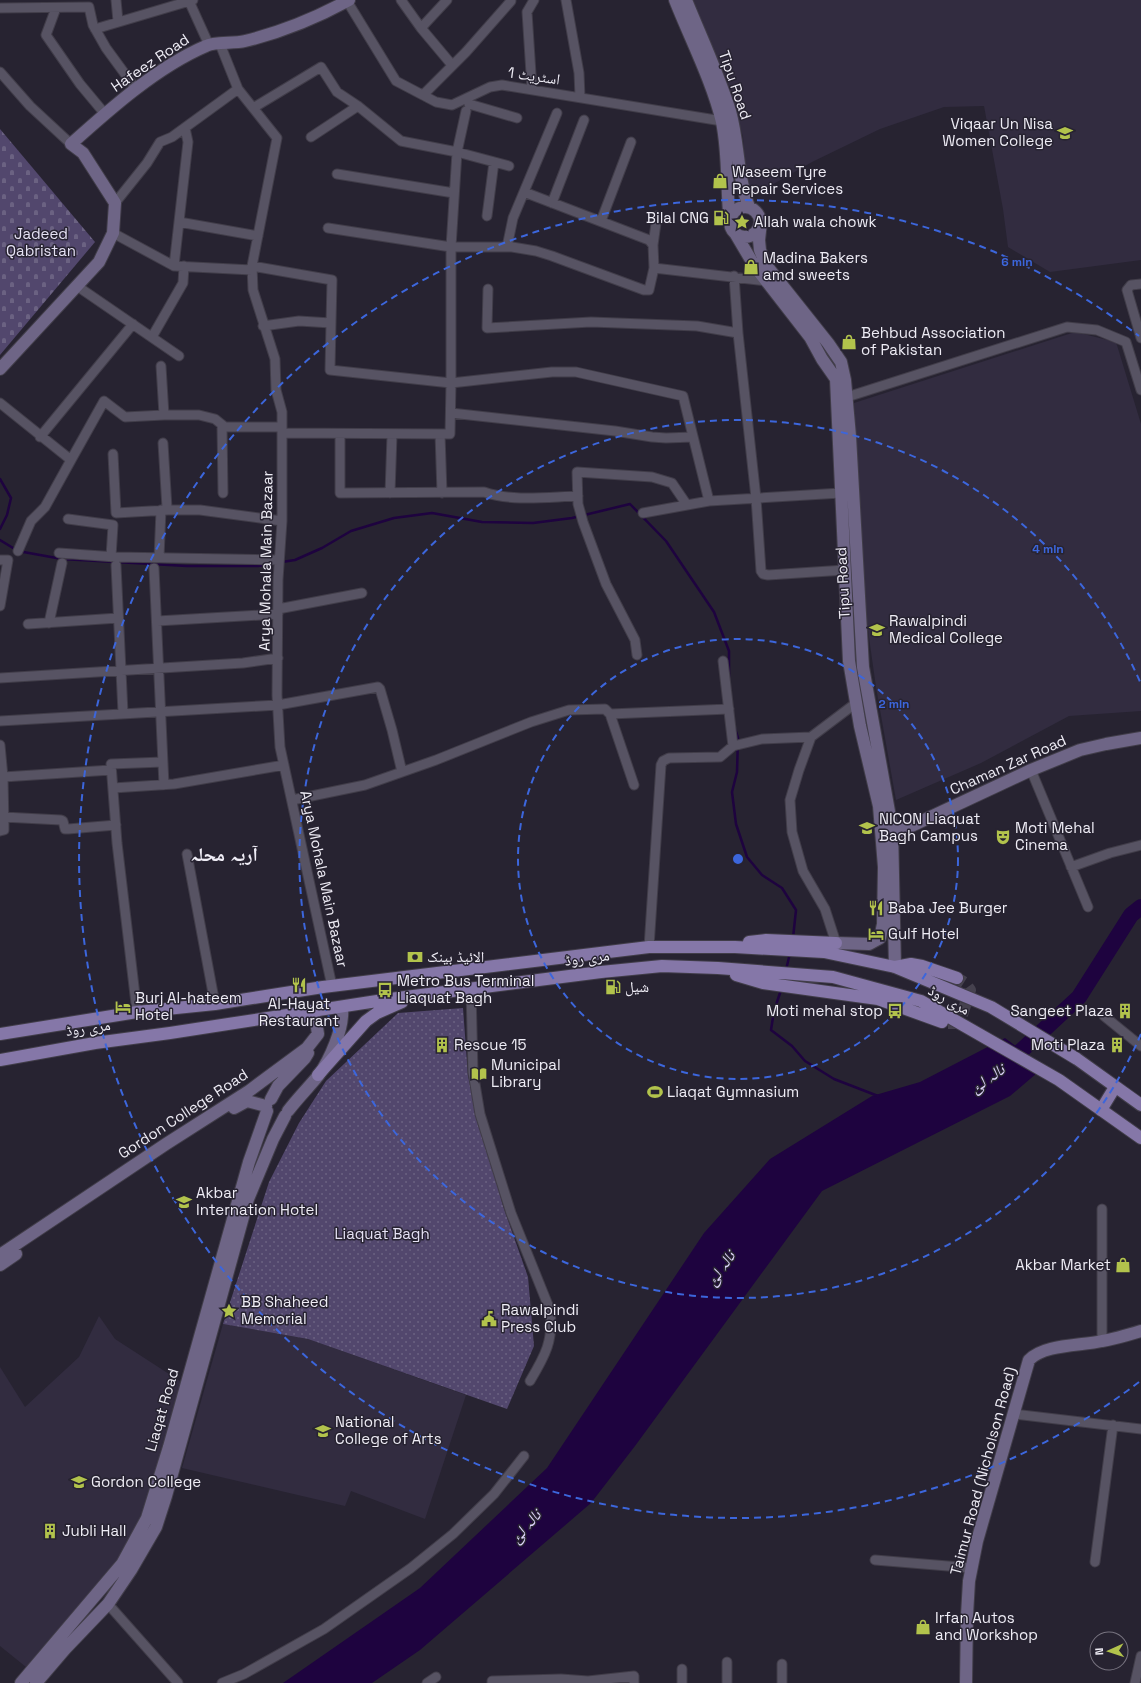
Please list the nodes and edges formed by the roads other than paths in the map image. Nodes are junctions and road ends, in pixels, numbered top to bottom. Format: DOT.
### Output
graph roads {
  1 [pos="116,0"];
  2 [pos="401,0"];
  3 [pos="447,0"];
  4 [pos="534,0"];
  5 [pos="566,0"];
  6 [pos="675,0"];
  7 [pos="686,0"];
  8 [pos="187,1"];
  9 [pos="348,1"];
  10 [pos="511,1"];
  11 [pos="70,4"];
  12 [pos="0,8"];
  13 [pos="56,8"];
  14 [pos="118,22"];
  15 [pos="421,28"];
  16 [pos="95,29"];
  17 [pos="215,44"];
  18 [pos="452,65"];
  19 [pos="0,72"];
  20 [pos="136,89"];
  21 [pos="238,89"];
  22 [pos="532,89"];
  23 [pos="422,94"];
  24 [pos="580,97"];
  25 [pos="358,106"];
  26 [pos="253,108"];
  27 [pos="557,113"];
  28 [pos="105,114"];
  29 [pos="517,118"];
  30 [pos="584,120"];
  31 [pos="722,121"];
  32 [pos="185,128"];
  33 [pos="311,137"];
  34 [pos="631,142"];
  35 [pos="71,144"];
  36 [pos="457,152"];
  37 [pos="494,162"];
  38 [pos="509,166"];
  39 [pos="337,174"];
  40 [pos="524,192"];
  41 [pos="454,193"];
  42 [pos="114,203"];
  43 [pos="552,203"];
  44 [pos="749,207"];
  45 [pos="487,216"];
  46 [pos="657,216"];
  47 [pos="601,221"];
  48 [pos="179,222"];
  49 [pos="761,222"];
  50 [pos="328,228"];
  51 [pos="733,228"];
  52 [pos="113,233"];
  53 [pos="258,236"];
  54 [pos="653,245"];
  55 [pos="451,247"];
  56 [pos="508,247"];
  57 [pos="174,266"];
  58 [pos="184,266"];
  59 [pos="252,268"];
  60 [pos="654,268"];
  61 [pos="734,276"];
  62 [pos="766,281"];
  63 [pos="1141,284"];
  64 [pos="77,286"];
  65 [pos="488,290"];
  66 [pos="331,323"];
  67 [pos="133,324"];
  68 [pos="264,326"];
  69 [pos="738,333"];
  70 [pos="152,337"];
  71 [pos="1141,338"];
  72 [pos="1126,342"];
  73 [pos="179,356"];
  74 [pos="161,366"];
  75 [pos="0,369"];
  76 [pos="451,383"];
  77 [pos="1141,390"];
  78 [pos="848,397"];
  79 [pos="0,403"];
  80 [pos="451,413"];
  81 [pos="164,415"];
  82 [pos="222,426"];
  83 [pos="282,430"];
  84 [pos="340,434"];
  85 [pos="440,434"];
  86 [pos="392,435"];
  87 [pos="40,437"];
  88 [pos="693,437"];
  89 [pos="163,443"];
  90 [pos="114,454"];
  91 [pos="71,460"];
  92 [pos="442,492"];
  93 [pos="223,493"];
  94 [pos="390,493"];
  95 [pos="841,493"];
  96 [pos="578,496"];
  97 [pos="756,498"];
  98 [pos="709,501"];
  99 [pos="687,505"];
  100 [pos="164,510"];
  101 [pos="643,513"];
  102 [pos="68,520"];
  103 [pos="282,521"];
  104 [pos="18,551"];
  105 [pos="59,553"];
  106 [pos="111,557"];
  107 [pos="160,558"];
  108 [pos="0,560"];
  109 [pos="279,561"];
  110 [pos="62,563"];
  111 [pos="116,565"];
  112 [pos="154,568"];
  113 [pos="845,570"];
  114 [pos="362,593"];
  115 [pos="0,606"];
  116 [pos="278,611"];
  117 [pos="118,618"];
  118 [pos="157,621"];
  119 [pos="49,622"];
  120 [pos="28,624"];
  121 [pos="637,655"];
  122 [pos="278,658"];
  123 [pos="723,661"];
  124 [pos="159,668"];
  125 [pos="121,671"];
  126 [pos="0,678"];
  127 [pos="856,703"];
  128 [pos="278,704"];
  129 [pos="729,709"];
  130 [pos="161,710"];
  131 [pos="123,713"];
  132 [pos="610,714"];
  133 [pos="0,721"];
  134 [pos="811,737"];
  135 [pos="1141,738"];
  136 [pos="0,745"];
  137 [pos="733,746"];
  138 [pos="163,762"];
  139 [pos="284,765"];
  140 [pos="1031,770"];
  141 [pos="111,772"];
  142 [pos="402,772"];
  143 [pos="2,774"];
  144 [pos="164,785"];
  145 [pos="634,785"];
  146 [pos="113,788"];
  147 [pos="292,800"];
  148 [pos="3,818"];
  149 [pos="116,825"];
  150 [pos="0,831"];
  151 [pos="892,835"];
  152 [pos="1141,845"];
  153 [pos="187,854"];
  154 [pos="1071,867"];
  155 [pos="1088,907"];
  156 [pos="836,943"];
  157 [pos="649,947"];
  158 [pos="806,947"];
  159 [pos="895,967"];
  160 [pos="762,978"];
  161 [pos="957,978"];
  162 [pos="332,986"];
  163 [pos="471,989"];
  164 [pos="416,996"];
  165 [pos="215,1004"];
  166 [pos="342,1008"];
  167 [pos="136,1012"];
  168 [pos="1104,1016"];
  169 [pos="258,1019"];
  170 [pos="942,1022"];
  171 [pos="0,1034"];
  172 [pos="318,1034"];
  173 [pos="1141,1046"];
  174 [pos="0,1060"];
  175 [pos="318,1075"];
  176 [pos="1116,1087"];
  177 [pos="248,1091"];
  178 [pos="269,1104"];
  179 [pos="1141,1105"];
  180 [pos="1101,1110"];
  181 [pos="286,1113"];
  182 [pos="1141,1138"];
  183 [pos="1102,1209"];
  184 [pos="0,1255"];
  185 [pos="0,1265"];
  186 [pos="1141,1331"];
  187 [pos="1102,1342"];
  188 [pos="530,1381"];
  189 [pos="1014,1414"];
  190 [pos="1113,1426"];
  191 [pos="1141,1429"];
  192 [pos="524,1456"];
  193 [pos="875,1560"];
  194 [pos="1095,1562"];
  195 [pos="972,1568"];
  196 [pos="108,1604"];
  197 [pos="1141,1656"];
  198 [pos="727,1662"];
  199 [pos="782,1664"];
  200 [pos="682,1669"];
  201 [pos="246,1678"];
  202 [pos="517,1681"];
  203 [pos="561,1681"];
  204 [pos="588,1682"];
  205 [pos="21,1683"];
  206 [pos="36,1683"];
  207 [pos="178,1683"];
  208 [pos="222,1683"];
  209 [pos="427,1683"];
  210 [pos="436,1683"];
  211 [pos="492,1683"];
  212 [pos="634,1683"];
  213 [pos="682,1683"];
  214 [pos="727,1683"];
  215 [pos="782,1683"];
  216 [pos="966,1683"];
  217 [pos="1135,1683"];
  1 -- 14 [label="street"];
  2 -- 15 [label="street"];
  3 -- 15 [label="street"];
  4 -- 22 [label="street"];
  5 -- 24 [label="street"];
  6 -- 31 [label="main road"];
  7 -- 44 [label="main road, Tipu Road"];
  8 -- 14 [label="street"];
  8 -- 17 [label="street"];
  9 -- 17 [label="main road, Hafeez Road"];
  9 -- 23 [label="street, اسٹریٹ 1"];
  10 -- 18 [label="street"];
  11 -- 13 [label="street"];
  11 -- 16 [label="street"];
  12 -- 13 [label="street"];
  13 -- 28 [label="street"];
  14 -- 16 [label="street"];
  15 -- 18 [label="street"];
  16 -- 20 [label="street"];
  17 -- 20 [label="main road, Hafeez Road"];
  17 -- 21 [label="street"];
  18 -- 23 [label="street"];
  19 -- 35 [label="street"];
  20 -- 28 [label="main road, Hafeez Road"];
  21 -- 26 [label="street"];
  21 -- 32 [label="street"];
  22 -- 23 [label="street, اسٹریٹ 1"];
  22 -- 24 [label="street, اسٹریٹ 1"];
  24 -- 31 [label="street, اسٹریٹ 1"];
  25 -- 26 [label="street"];
  25 -- 33 [label="street"];
  25 -- 36 [label="street"];
  26 -- 53 [label="street, Arya Mohala Main Bazaar"];
  27 -- 40 [label="street"];
  28 -- 35 [label="main road, Hafeez Road"];
  29 -- 36 [label="street"];
  30 -- 43 [label="street"];
  31 -- 51 [label="main road"];
  32 -- 42 [label="street"];
  32 -- 48 [label="street"];
  34 -- 47 [label="street"];
  35 -- 42 [label="main road"];
  36 -- 37 [label="street"];
  36 -- 41 [label="street"];
  37 -- 38 [label="street"];
  37 -- 45 [label="street"];
  39 -- 41 [label="street"];
  40 -- 43 [label="street"];
  40 -- 56 [label="street"];
  41 -- 55 [label="street"];
  42 -- 52 [label="main road"];
  43 -- 47 [label="street"];
  44 -- 49 [label="main road"];
  44 -- 51 [label="main road"];
  46 -- 54 [label="street"];
  47 -- 54 [label="street"];
  48 -- 53 [label="street"];
  48 -- 57 [label="street"];
  49 -- 51 [label="main road"];
  49 -- 78 [label="main road, Tipu Road"];
  50 -- 55 [label="street"];
  51 -- 62 [label="main road"];
  52 -- 57 [label="street"];
  52 -- 64 [label="main road"];
  53 -- 59 [label="street, Arya Mohala Main Bazaar"];
  54 -- 60 [label="street"];
  55 -- 56 [label="street"];
  55 -- 76 [label="street"];
  56 -- 60 [label="street"];
  57 -- 58 [label="street"];
  58 -- 59 [label="street"];
  58 -- 70 [label="street"];
  59 -- 66 [label="street"];
  59 -- 68 [label="street, Arya Mohala Main Bazaar"];
  60 -- 61 [label="street"];
  61 -- 62 [label="street"];
  61 -- 69 [label="street"];
  62 -- 95 [label="main road"];
  63 -- 71 [label="street"];
  64 -- 67 [label="street"];
  64 -- 75 [label="main road"];
  65 -- 69 [label="street"];
  66 -- 68 [label="street"];
  66 -- 76 [label="street"];
  67 -- 70 [label="street"];
  67 -- 87 [label="street"];
  68 -- 83 [label="street, Arya Mohala Main Bazaar"];
  69 -- 97 [label="street"];
  70 -- 73 [label="street"];
  71 -- 72 [label="street"];
  72 -- 77 [label="street"];
  72 -- 78 [label="street"];
  74 -- 81 [label="street"];
  76 -- 80 [label="street"];
  76 -- 88 [label="street"];
  78 -- 151 [label="main road, Tipu Road"];
  79 -- 87 [label="street"];
  80 -- 85 [label="street"];
  80 -- 88 [label="street"];
  81 -- 82 [label="street"];
  81 -- 91 [label="street"];
  82 -- 83 [label="street"];
  82 -- 93 [label="street"];
  83 -- 84 [label="street"];
  83 -- 103 [label="street, Arya Mohala Main Bazaar"];
  84 -- 86 [label="street"];
  84 -- 94 [label="street"];
  85 -- 86 [label="street"];
  85 -- 92 [label="street"];
  86 -- 94 [label="street"];
  87 -- 91 [label="street"];
  88 -- 98 [label="street"];
  89 -- 100 [label="street"];
  90 -- 100 [label="street"];
  91 -- 104 [label="street"];
  92 -- 94 [label="street"];
  92 -- 96 [label="street"];
  95 -- 97 [label="street"];
  95 -- 113 [label="main road"];
  96 -- 99 [label="street"];
  96 -- 121 [label="street"];
  97 -- 98 [label="street"];
  97 -- 113 [label="street"];
  98 -- 99 [label="street"];
  99 -- 101 [label="street"];
  100 -- 103 [label="street"];
  100 -- 107 [label="street"];
  102 -- 106 [label="street"];
  103 -- 109 [label="street, Arya Mohala Main Bazaar"];
  105 -- 106 [label="street"];
  106 -- 107 [label="street"];
  107 -- 109 [label="street"];
  108 -- 115 [label="street"];
  109 -- 116 [label="street, Arya Mohala Main Bazaar"];
  110 -- 119 [label="street"];
  111 -- 117 [label="street"];
  112 -- 118 [label="street"];
  113 -- 127 [label="main road"];
  114 -- 116 [label="street"];
  116 -- 118 [label="street"];
  116 -- 122 [label="street, Arya Mohala Main Bazaar"];
  117 -- 119 [label="street"];
  117 -- 125 [label="street"];
  118 -- 124 [label="street"];
  119 -- 120 [label="street"];
  122 -- 124 [label="street"];
  122 -- 128 [label="street, Arya Mohala Main Bazaar"];
  123 -- 129 [label="street"];
  124 -- 125 [label="street"];
  124 -- 130 [label="street"];
  125 -- 126 [label="street"];
  125 -- 131 [label="street"];
  127 -- 134 [label="street"];
  127 -- 156 [label="main road"];
  128 -- 130 [label="street"];
  128 -- 139 [label="street, Arya Mohala Main Bazaar"];
  128 -- 142 [label="street"];
  129 -- 132 [label="street"];
  129 -- 137 [label="street"];
  130 -- 131 [label="street"];
  130 -- 138 [label="street"];
  131 -- 133 [label="street"];
  132 -- 142 [label="street"];
  132 -- 145 [label="street"];
  134 -- 137 [label="street"];
  134 -- 156 [label="street"];
  135 -- 140 [label="main road, Chaman Zar Road"];
  136 -- 143 [label="street"];
  137 -- 157 [label="street"];
  138 -- 141 [label="street"];
  138 -- 144 [label="street"];
  139 -- 144 [label="street"];
  139 -- 147 [label="street, Arya Mohala Main Bazaar"];
  140 -- 151 [label="main road, Chaman Zar Road"];
  140 -- 154 [label="street"];
  141 -- 143 [label="street"];
  141 -- 146 [label="street"];
  142 -- 147 [label="street"];
  143 -- 148 [label="street"];
  144 -- 146 [label="street"];
  146 -- 149 [label="street"];
  147 -- 162 [label="street, Arya Mohala Main Bazaar"];
  148 -- 149 [label="street"];
  148 -- 150 [label="street"];
  149 -- 167 [label="street"];
  151 -- 159 [label="main road, Tipu Road"];
  152 -- 154 [label="street"];
  153 -- 165 [label="street"];
  154 -- 155 [label="street"];
  156 -- 158 [label="main road"];
  157 -- 158 [label="main road, مری روڈ"];
  157 -- 162 [label="main road, مری روڈ"];
  158 -- 159 [label="main road, مری روڈ"];
  159 -- 161 [label="main road"];
  159 -- 176 [label="main road, مری روڈ"];
  160 -- 163 [label="main road, مری روڈ"];
  160 -- 170 [label="main road"];
  160 -- 180 [label="main road, مری روڈ"];
  162 -- 165 [label="main road, مری روڈ"];
  163 -- 164 [label="main road, مری روڈ"];
  163 -- 188 [label="street"];
  164 -- 166 [label="main road, مری روڈ"];
  164 -- 175 [label="main road"];
  165 -- 167 [label="main road, مری روڈ"];
  166 -- 169 [label="main road, مری روڈ"];
  166 -- 175 [label="main road, Liaqat Road"];
  167 -- 171 [label="main road, مری روڈ"];
  168 -- 173 [label="street"];
  169 -- 172 [label="main road"];
  169 -- 174 [label="main road, مری روڈ"];
  172 -- 177 [label="main road, Gordon College Road"];
  172 -- 178 [label="main road, Liaqat Road"];
  175 -- 181 [label="main road, Liaqat Road"];
  176 -- 179 [label="main road, مری روڈ"];
  176 -- 180 [label="main road"];
  177 -- 178 [label="main road"];
  177 -- 184 [label="main road, Gordon College Road"];
  178 -- 181 [label="main road"];
  178 -- 181 [label="main road"];
  178 -- 185 [label="main road, Gordon College Road"];
  178 -- 205 [label="main road, Liaqat Road"];
  180 -- 182 [label="main road, مری روڈ"];
  181 -- 196 [label="main road, Liaqat Road"];
  183 -- 187 [label="street"];
  186 -- 187 [label="main road, Taimur Road (Nicholson Road)"];
  187 -- 189 [label="main road, Taimur Road (Nicholson Road)"];
  189 -- 190 [label="street"];
  189 -- 195 [label="main road, Taimur Road (Nicholson Road)"];
  190 -- 191 [label="street"];
  190 -- 194 [label="street"];
  192 -- 201 [label="street"];
  193 -- 195 [label="street"];
  195 -- 216 [label="main road, Taimur Road (Nicholson Road)"];
  196 -- 206 [label="main road, Liaqat Road"];
  196 -- 207 [label="street"];
  197 -- 217 [label="street"];
  198 -- 214 [label="street"];
  199 -- 215 [label="street"];
  200 -- 213 [label="street"];
  201 -- 208 [label="street"];
  202 -- 203 [label="street"];
  202 -- 211 [label="street"];
  203 -- 204 [label="street"];
  204 -- 212 [label="street"];
  209 -- 210 [label="street"];
}
